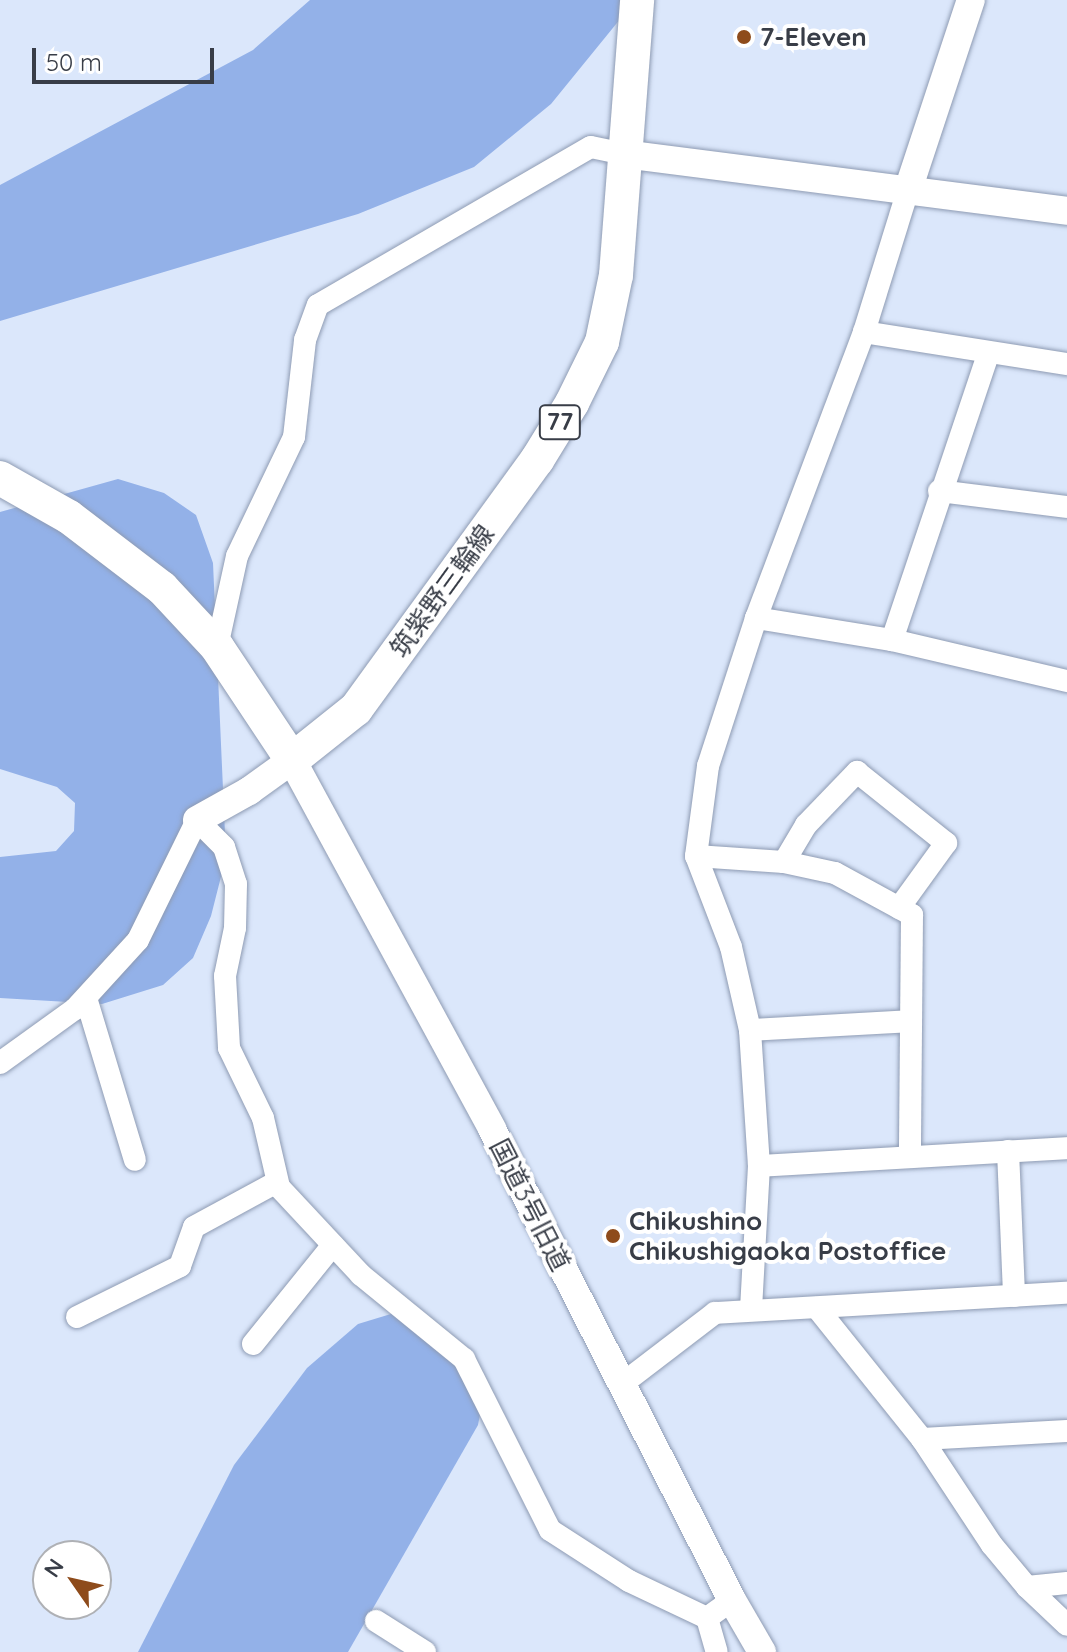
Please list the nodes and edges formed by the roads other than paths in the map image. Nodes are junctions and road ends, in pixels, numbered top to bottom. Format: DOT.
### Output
graph roads {
  1 [pos="637,0"];
  2 [pos="971,0"];
  3 [pos="623,154"];
  4 [pos="908,190"];
  5 [pos="1067,211"];
  6 [pos="864,332"];
  7 [pos="988,354"];
  8 [pos="1067,364"];
  9 [pos="0,478"];
  10 [pos="939,491"];
  11 [pos="1067,507"];
  12 [pos="756,618"];
  13 [pos="892,640"];
  14 [pos="217,647"];
  15 [pos="1067,681"];
  16 [pos="292,760"];
  17 [pos="197,820"];
  18 [pos="696,856"];
  19 [pos="784,862"];
  20 [pos="899,908"];
  21 [pos="86,998"];
  22 [pos="911,1021"];
  23 [pos="750,1030"];
  24 [pos="0,1063"];
  25 [pos="1067,1148"];
  26 [pos="1008,1151"];
  27 [pos="910,1157"];
  28 [pos="135,1160"];
  29 [pos="759,1166"];
  30 [pos="277,1182"];
  31 [pos="333,1245"];
  32 [pos="1067,1293"];
  33 [pos="1014,1296"];
  34 [pos="817,1308"];
  35 [pos="751,1309"];
  36 [pos="77,1317"];
  37 [pos="253,1344"];
  38 [pos="622,1384"];
  39 [pos="1067,1431"];
  40 [pos="922,1439"];
  41 [pos="1067,1583"];
  42 [pos="1027,1587"];
  43 [pos="732,1600"];
  44 [pos="707,1618"];
  45 [pos="376,1621"];
  46 [pos="1067,1625"];
  47 [pos="425,1652"];
  48 [pos="717,1652"];
  49 [pos="762,1652"];
  1 -- 3 [label="main road, 筑紫野三輪線 / 77"];
  2 -- 4 [label="street"];
  3 -- 4 [label="street"];
  3 -- 14 [label="street"];
  3 -- 16 [label="main road, 筑紫野三輪線 / 77"];
  4 -- 5 [label="street"];
  4 -- 6 [label="street"];
  6 -- 7 [label="street"];
  6 -- 12 [label="street"];
  7 -- 8 [label="street"];
  7 -- 10 [label="street"];
  9 -- 14 [label="main road"];
  10 -- 11 [label="street"];
  10 -- 13 [label="street"];
  12 -- 13 [label="street"];
  12 -- 18 [label="street"];
  13 -- 15 [label="street"];
  14 -- 16 [label="main road"];
  16 -- 17 [label="street"];
  16 -- 38 [label="street, 国道3号旧道"];
  17 -- 21 [label="street"];
  17 -- 30 [label="street"];
  18 -- 19 [label="street"];
  18 -- 23 [label="street"];
  19 -- 20 [label="street"];
  19 -- 20 [label="street"];
  20 -- 22 [label="street"];
  21 -- 24 [label="street"];
  21 -- 28 [label="street"];
  22 -- 23 [label="street"];
  22 -- 27 [label="street"];
  23 -- 29 [label="street"];
  25 -- 26 [label="street"];
  26 -- 27 [label="street"];
  26 -- 33 [label="street"];
  27 -- 29 [label="street"];
  29 -- 35 [label="street"];
  30 -- 31 [label="street"];
  30 -- 36 [label="street"];
  31 -- 37 [label="street"];
  31 -- 44 [label="street"];
  32 -- 33 [label="street"];
  33 -- 34 [label="street"];
  34 -- 35 [label="street"];
  34 -- 40 [label="street"];
  35 -- 38 [label="street"];
  38 -- 43 [label="street, 国道3号旧道"];
  39 -- 40 [label="street"];
  40 -- 42 [label="street"];
  41 -- 42 [label="street"];
  42 -- 46 [label="street"];
  43 -- 44 [label="street"];
  43 -- 49 [label="street, 国道3号旧道"];
  44 -- 48 [label="street"];
  45 -- 47 [label="street"];
}
